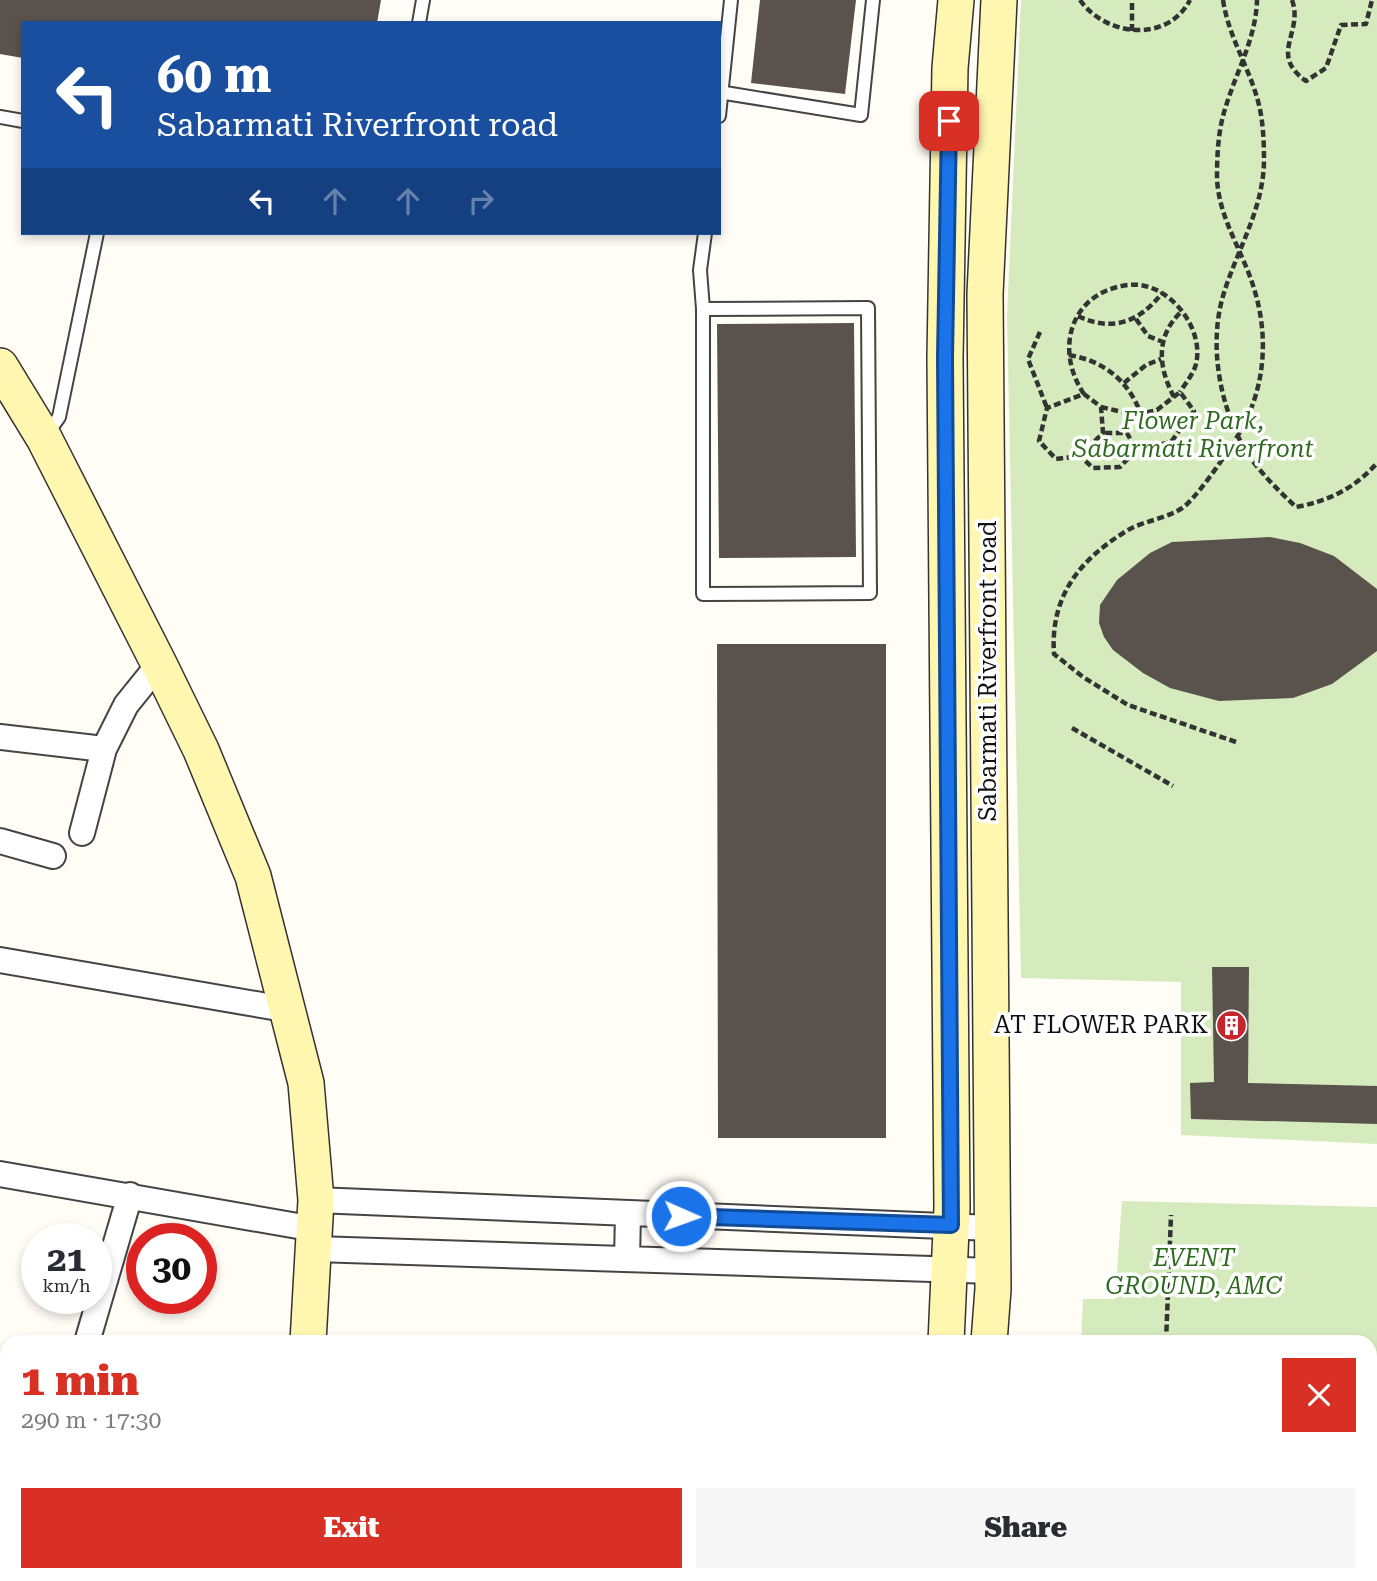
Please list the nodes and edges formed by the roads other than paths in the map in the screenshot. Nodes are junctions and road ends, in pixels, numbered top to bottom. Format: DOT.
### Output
graph roads {
  1 [pos="424,0"];
  2 [pos="731,0"];
  3 [pos="873,0"];
  4 [pos="956,5"];
  5 [pos="998,7"];
  6 [pos="419,21"];
  7 [pos="721,93"];
  8 [pos="0,117"];
  9 [pos="21,121"];
  10 [pos="97,235"];
  11 [pos="705,235"];
  12 [pos="703,309"];
  13 [pos="0,366"];
  14 [pos="44,438"];
  15 [pos="159,664"];
  16 [pos="0,737"];
  17 [pos="104,749"];
  18 [pos="82,832"];
  19 [pos="1,846"];
  20 [pos="53,856"];
  21 [pos="0,960"];
  22 [pos="290,1010"];
  23 [pos="0,1174"];
  24 [pos="130,1195"];
  25 [pos="628,1214"];
  26 [pos="951,1225"];
  27 [pos="316,1226"];
  28 [pos="992,1228"];
  29 [pos="627,1259"];
  30 [pos="950,1270"];
  31 [pos="993,1271"];
  32 [pos="89,1335"];
  33 [pos="308,1335"];
  34 [pos="946,1335"];
  35 [pos="989,1335"];
  1 -- 6 [label="lane"];
  2 -- 7 [label="lane"];
  3 -- 7 [label="lane"];
  4 -- 5 [label="street"];
  4 -- 26 [label="street, Sabarmati Riverfront road"];
  5 -- 28 [label="street, Sabarmati Riverfront road"];
  8 -- 9 [label="lane"];
  10 -- 14 [label="lane"];
  11 -- 12 [label="lane"];
  12 -- 12 [label="lane"];
  13 -- 14 [label="street"];
  14 -- 15 [label="street"];
  15 -- 17 [label="street"];
  15 -- 22 [label="street"];
  16 -- 17 [label="street"];
  17 -- 18 [label="street"];
  19 -- 20 [label="street"];
  21 -- 22 [label="street"];
  22 -- 27 [label="street"];
  23 -- 24 [label="street"];
  24 -- 27 [label="street"];
  24 -- 32 [label="street"];
  25 -- 26 [label="street"];
  25 -- 27 [label="street"];
  25 -- 29 [label="street"];
  26 -- 28 [label="street"];
  26 -- 30 [label="street, Sabarmati Riverfront road"];
  27 -- 29 [label="street"];
  27 -- 33 [label="street"];
  28 -- 31 [label="street, Sabarmati Riverfront road"];
  29 -- 30 [label="street"];
  30 -- 31 [label="street"];
  30 -- 34 [label="street, Sabarmati Riverfront road"];
  31 -- 35 [label="street, Sabarmati Riverfront road"];
}
